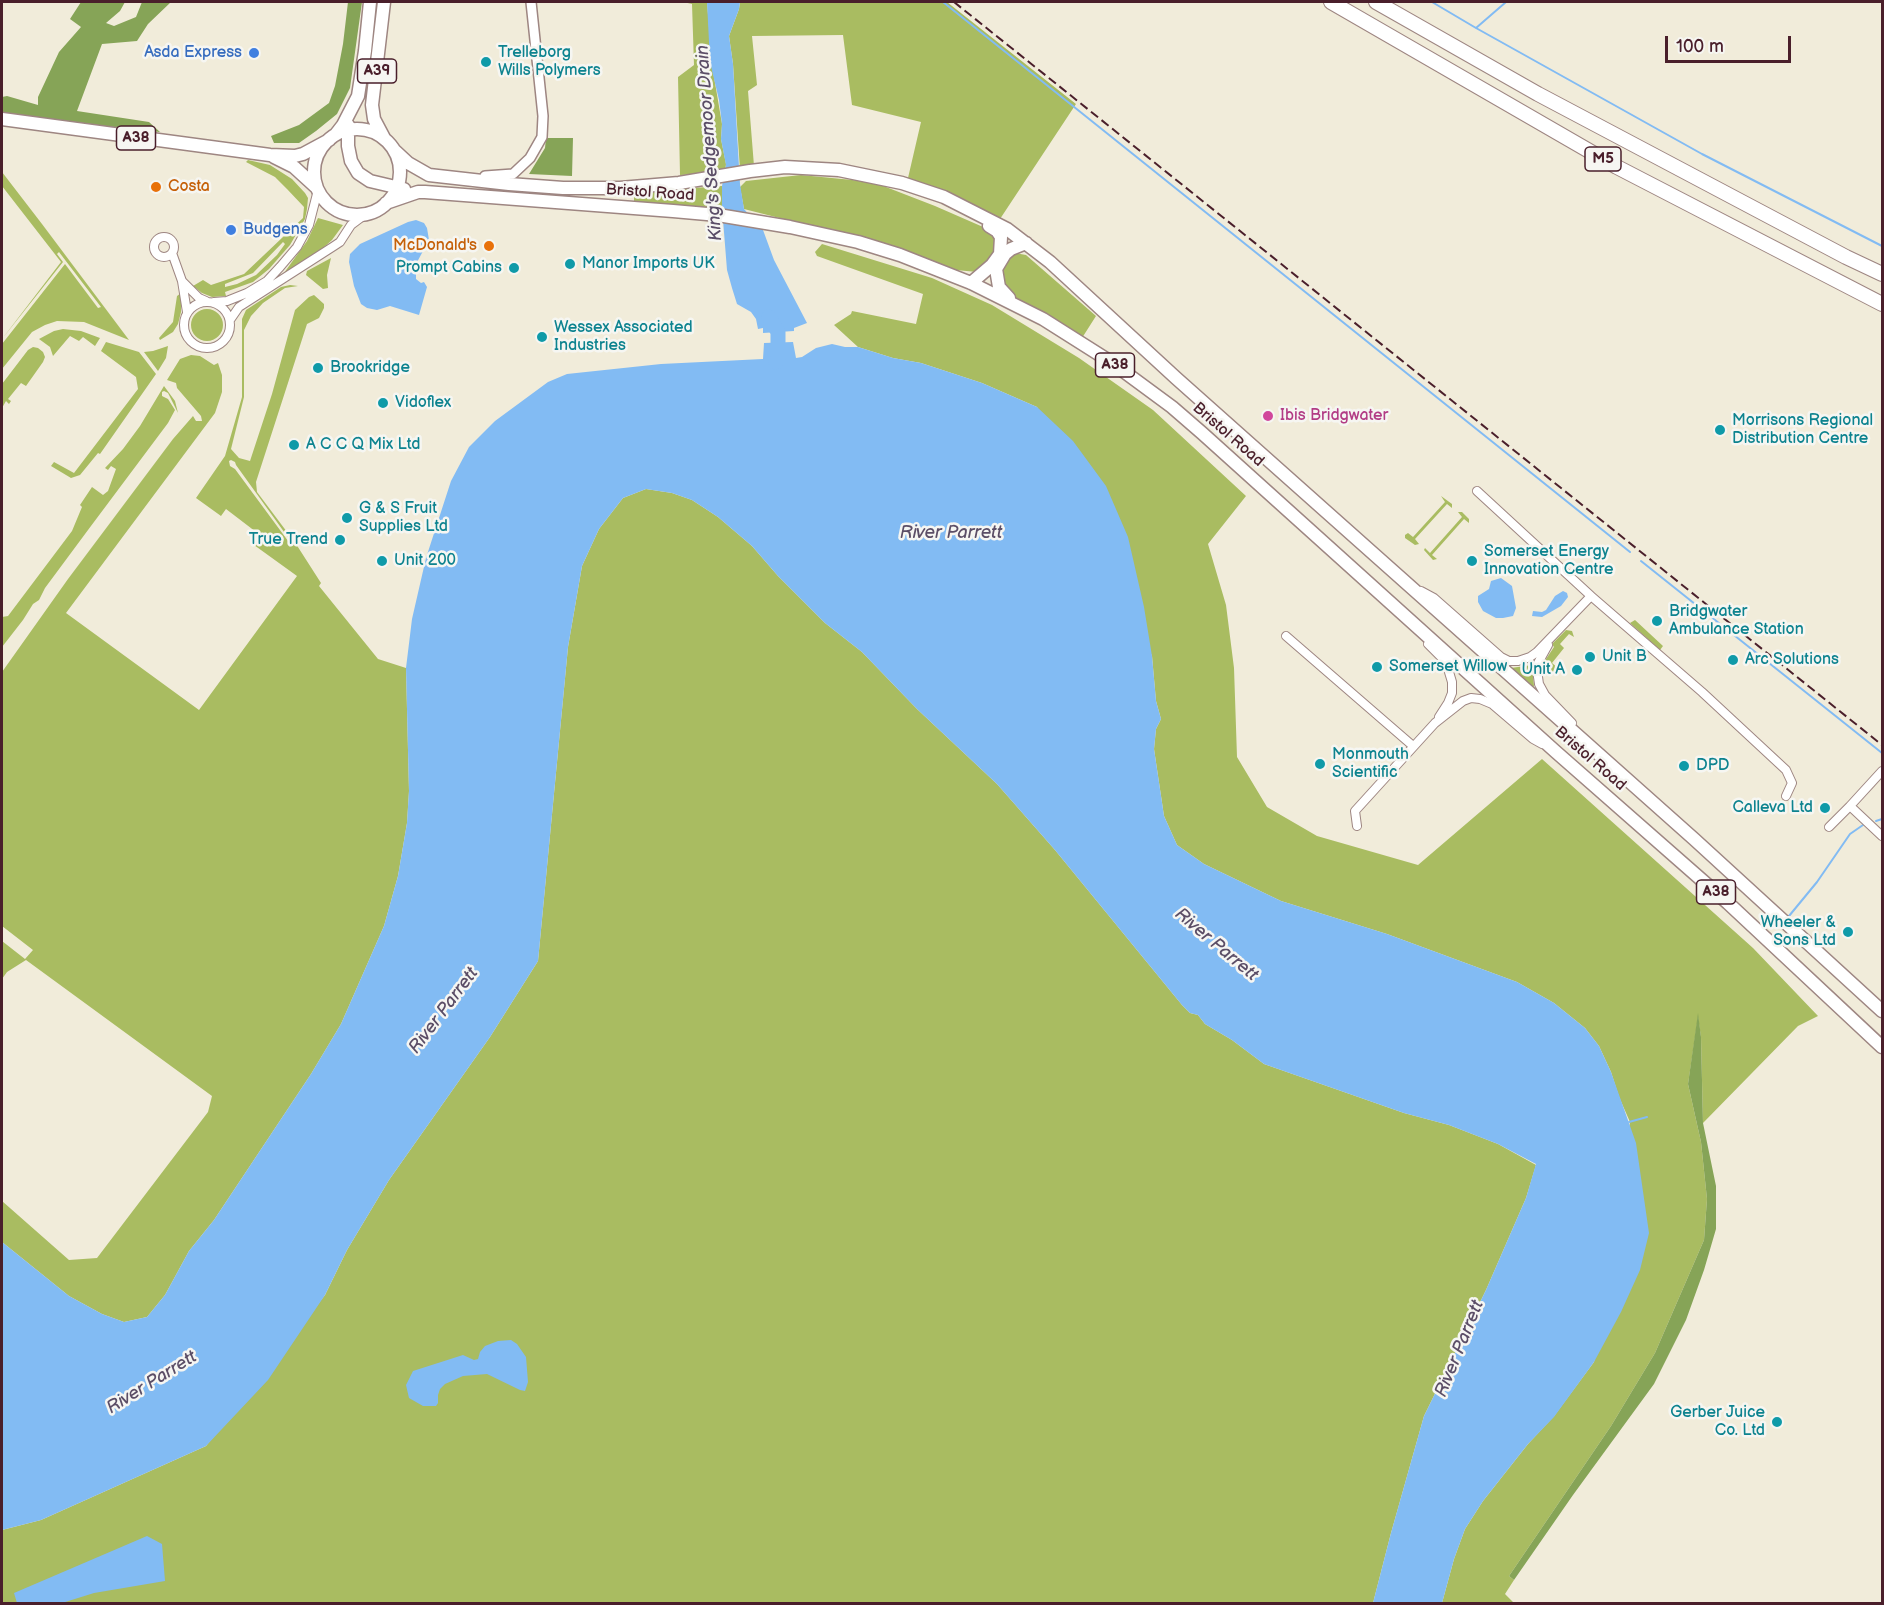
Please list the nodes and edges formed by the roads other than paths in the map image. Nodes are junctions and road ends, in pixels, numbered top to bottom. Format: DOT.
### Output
graph roads {
  1 [pos="370,2"];
  2 [pos="384,2"];
  3 [pos="531,2"];
  4 [pos="1331,2"];
  5 [pos="1376,2"];
  6 [pos="351,112"];
  7 [pos="2,119"];
  8 [pos="348,130"];
  9 [pos="332,137"];
  10 [pos="384,139"];
  11 [pos="394,150"];
  12 [pos="270,155"];
  13 [pos="444,178"];
  14 [pos="396,187"];
  15 [pos="318,189"];
  16 [pos="925,191"];
  17 [pos="418,192"];
  18 [pos="386,203"];
  19 [pos="367,213"];
  20 [pos="1026,243"];
  21 [pos="169,255"];
  22 [pos="1882,274"];
  23 [pos="182,281"];
  24 [pos="971,283"];
  25 [pos="210,302"];
  26 [pos="1013,303"];
  27 [pos="1882,304"];
  28 [pos="187,312"];
  29 [pos="230,320"];
  30 [pos="1477,491"];
  31 [pos="1397,576"];
  32 [pos="1591,596"];
  33 [pos="1400,612"];
  34 [pos="1286,636"];
  35 [pos="1554,636"];
  36 [pos="1436,723"];
  37 [pos="1413,747"];
  38 [pos="1556,752"];
  39 [pos="1882,771"];
  40 [pos="1786,796"];
  41 [pos="1650,802"];
  42 [pos="1850,806"];
  43 [pos="1357,826"];
  44 [pos="1829,827"];
  45 [pos="1882,836"];
  46 [pos="1854,985"];
  47 [pos="1882,1004"];
  48 [pos="1882,1011"];
  49 [pos="1882,1047"];
  1 -- 6 [label="main road, A39"];
  2 -- 10 [label="main road, A39"];
  3 -- 13 [label="street"];
  4 -- 27 [label="highway, M5"];
  5 -- 22 [label="highway, M5"];
  6 -- 8 [label="main road, A38"];
  6 -- 9 [label="main road, A39"];
  7 -- 12 [label="main road, A38"];
  8 -- 9 [label="main road, A38"];
  8 -- 10 [label="main road, A38"];
  8 -- 14 [label="main road, A38"];
  9 -- 12 [label="main road, A38"];
  9 -- 15 [label="main road"];
  10 -- 11 [label="main road, A38"];
  11 -- 13 [label="main road, Bristol Road / A38"];
  11 -- 14 [label="main road"];
  12 -- 15 [label="main road, A38"];
  13 -- 16 [label="main road, Bristol Road / A38"];
  14 -- 17 [label="main road, A38"];
  14 -- 18 [label="main road"];
  15 -- 19 [label="main road, A38"];
  15 -- 25 [label="street"];
  16 -- 20 [label="main road, Bristol Road / A38"];
  16 -- 24 [label="main road"];
  17 -- 18 [label="main road, Bristol Road / A38"];
  17 -- 24 [label="main road, Bristol Road / A38"];
  18 -- 19 [label="main road, A38"];
  19 -- 29 [label="street"];
  20 -- 26 [label="main road"];
  20 -- 31 [label="main road, Bristol Road / A38"];
  21 -- 23 [label="street"];
  23 -- 25 [label="street"];
  23 -- 28 [label="street"];
  24 -- 26 [label="main road, Bristol Road / A38"];
  25 -- 28 [label="street"];
  25 -- 29 [label="street"];
  26 -- 33 [label="main road, Bristol Road / A38"];
  28 -- 29 [label="street"];
  30 -- 32 [label="street"];
  31 -- 35 [label="street"];
  31 -- 41 [label="main road, Bristol Road / A38"];
  32 -- 35 [label="street"];
  32 -- 40 [label="street"];
  33 -- 36 [label="street"];
  33 -- 38 [label="main road, Bristol Road / A38"];
  34 -- 37 [label="street"];
  35 -- 41 [label="street"];
  36 -- 37 [label="street"];
  36 -- 38 [label="street"];
  37 -- 43 [label="street"];
  38 -- 49 [label="main road, Bristol Road / A38"];
  39 -- 42 [label="street"];
  41 -- 46 [label="main road, Bristol Road / A38"];
  42 -- 44 [label="street"];
  42 -- 45 [label="street"];
  46 -- 47 [label="street, Bristol Road"];
  46 -- 48 [label="main road, Bristol Road / A38"];
}
